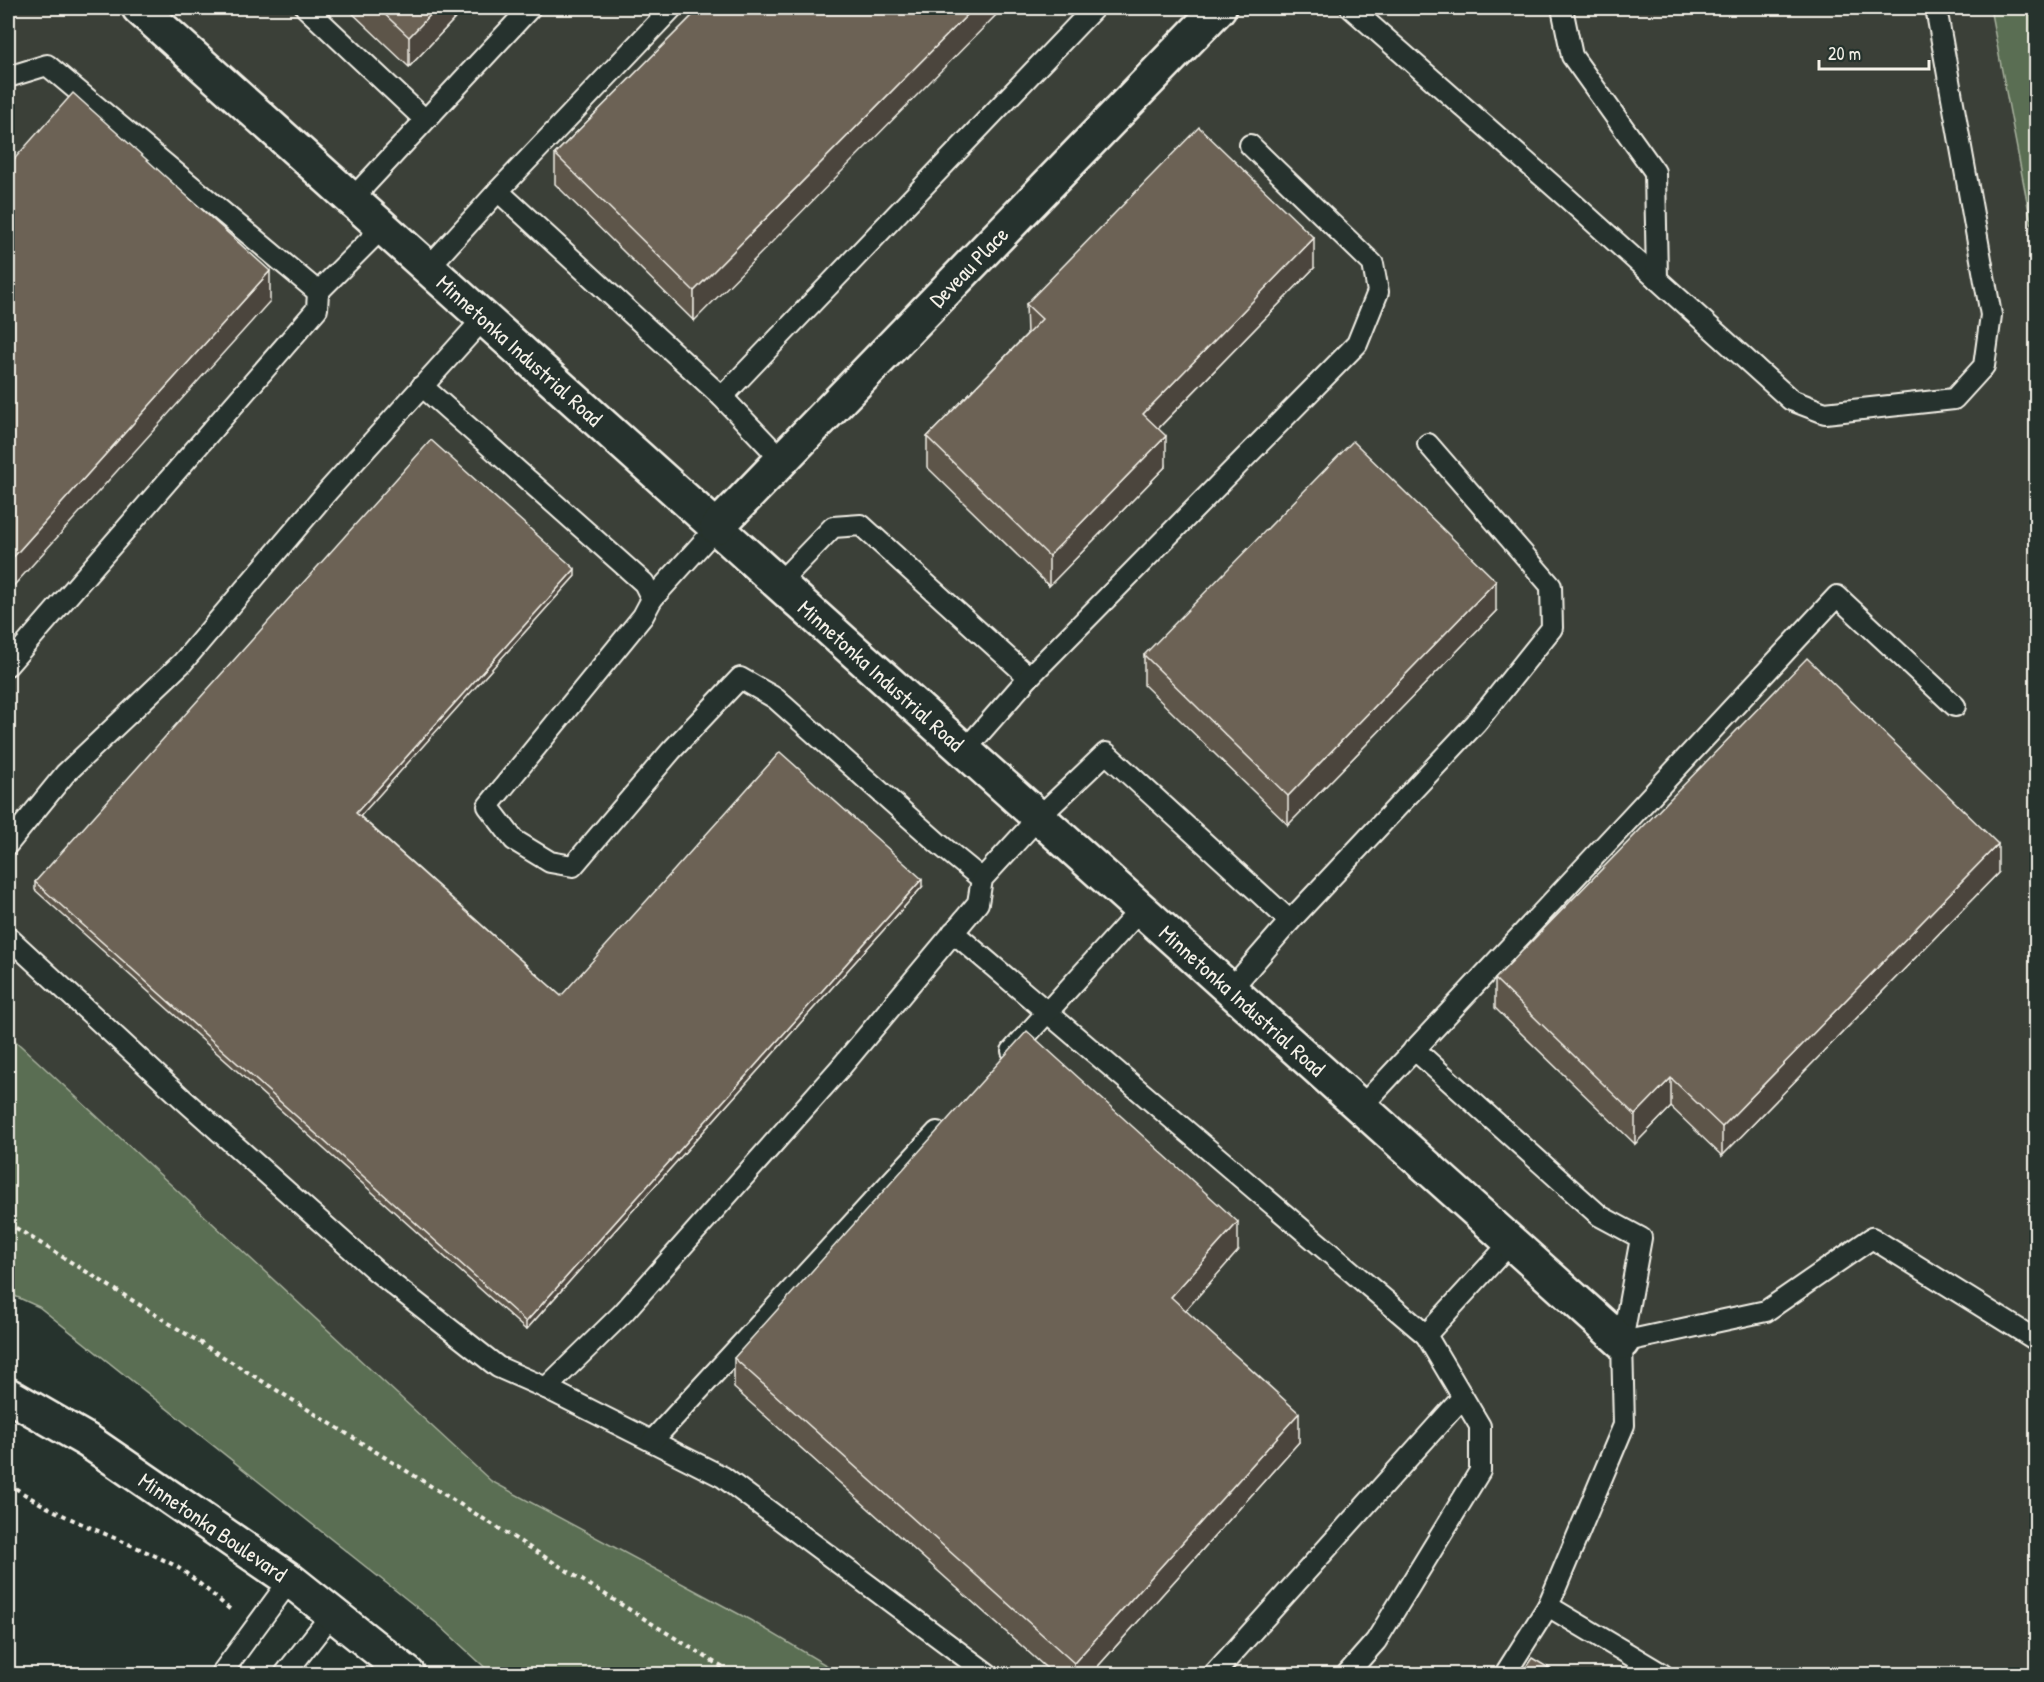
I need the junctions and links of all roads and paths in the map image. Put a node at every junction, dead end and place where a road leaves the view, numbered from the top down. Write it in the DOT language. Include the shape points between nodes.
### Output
graph roads {
  1 [pos="139,8"];
  2 [pos="306,8"];
  3 [pos="530,8"];
  4 [pos="672,8"];
  5 [pos="1094,8"];
  6 [pos="1220,8"];
  7 [pos="1351,8"];
  8 [pos="1562,8"];
  9 [pos="1936,8"];
  10 [pos="8,77"];
  11 [pos="424,119"];
  12 [pos="1250,145"];
  13 [pos="498,191"];
  14 [pos="352,199"];
  15 [pos="382,227"];
  16 [pos="428,268"];
  17 [pos="1657,279"];
  18 [pos="318,292"];
  19 [pos="484,318"];
  20 [pos="422,386"];
  21 [pos="722,397"];
  22 [pos="1428,444"];
  23 [pos="781,459"];
  24 [pos="717,527"];
  25 [pos="779,583"];
  26 [pos="648,591"];
  27 [pos="8,665"];
  28 [pos="1029,677"];
  29 [pos="1955,706"];
  30 [pos="965,750"];
  31 [pos="1039,817"];
  32 [pos="8,844"];
  33 [pos="982,879"];
  34 [pos="1141,909"];
  35 [pos="1290,921"];
  36 [pos="953,932"];
  37 [pos="8,937"];
  38 [pos="1231,989"];
  39 [pos="1047,1013"];
  40 [pos="1414,1049"];
  41 [pos="999,1066"];
  42 [pos="1361,1107"];
  43 [pos="950,1118"];
  44 [pos="8,1223"];
  45 [pos="1511,1242"];
  46 [pos="1426,1335"];
  47 [pos="2037,1340"];
  48 [pos="1622,1342"];
  49 [pos="546,1388"];
  50 [pos="8,1395"];
  51 [pos="1462,1398"];
  52 [pos="652,1441"];
  53 [pos="8,1483"];
  54 [pos="290,1580"];
  55 [pos="1548,1606"];
  56 [pos="332,1614"];
  57 [pos="254,1628"];
  58 [pos="220,1674"];
  59 [pos="285,1674"];
  60 [pos="408,1674"];
  61 [pos="733,1674"];
  62 [pos="988,1674"];
  63 [pos="1214,1674"];
  64 [pos="1347,1674"];
  65 [pos="1505,1674"];
  66 [pos="1662,1674"];
  1 -- 14 [label="street, Minnetonka Industrial Road"];
  2 -- 11 [label="lane"];
  3 -- 11 [label="lane"];
  4 -- 13 [label="lane"];
  5 -- 21 [label="lane"];
  6 -- 23 [label="street, Deveau Place"];
  7 -- 17 [label="lane"];
  8 -- 17 [label="lane" via="1572,56 1655,172"];
  9 -- 17 [label="lane" via="1991,315 1984,366 1954,399 1825,413 1791,400"];
  10 -- 18 [label="lane" via="47,65"];
  11 -- 14 [label="lane"];
  12 -- 28 [label="lane" via="1373,264 1378,292 1357,344"];
  13 -- 16 [label="lane"];
  13 -- 21 [label="lane"];
  14 -- 15 [label="street, Minnetonka Industrial Road"];
  15 -- 16 [label="street, Minnetonka Industrial Road"];
  15 -- 18 [label="lane"];
  16 -- 19 [label="street, Minnetonka Industrial Road"];
  18 -- 27 [label="lane" via="317,309"];
  19 -- 20 [label="lane"];
  19 -- 24 [label="street, Minnetonka Industrial Road"];
  20 -- 26 [label="lane"];
  20 -- 32 [label="lane" via="182,663 65,774"];
  21 -- 23 [label="lane"];
  22 -- 35 [label="lane" via="1551,586 1552,628 1476,723"];
  23 -- 24 [label="street, Deveau Place"];
  24 -- 25 [label="street, Minnetonka Industrial Road"];
  24 -- 26 [label="lane"];
  25 -- 28 [label="lane" via="833,527 861,525"];
  25 -- 30 [label="street, Minnetonka Industrial Road"];
  26 -- 33 [label="lane" via="643,616 488,806 514,840 550,862 573,866 671,751 740,678 775,698"];
  28 -- 30 [label="lane"];
  29 -- 40 [label="lane" via="1837,596"];
  30 -- 31 [label="street, Minnetonka Industrial Road"];
  31 -- 33 [label="lane"];
  31 -- 34 [label="street, Minnetonka Industrial Road"];
  31 -- 35 [label="lane" via="1106,753"];
  33 -- 36 [label="lane" via="978,903"];
  34 -- 38 [label="street, Minnetonka Industrial Road"];
  34 -- 39 [label="lane"];
  35 -- 38 [label="lane"];
  36 -- 39 [label="lane"];
  36 -- 49 [label="lane" via="841,1067 630,1304"];
  37 -- 49 [label="lane" via="376,1271 498,1367"];
  38 -- 42 [label="street, Minnetonka Industrial Road"];
  39 -- 41 [label="lane"];
  39 -- 46 [label="lane"];
  40 -- 42 [label="lane"];
  40 -- 48 [label="lane" via="1600,1216 1641,1238"];
  42 -- 45 [label="street, Minnetonka Industrial Road"];
  43 -- 52 [label="lane"];
  44 -- 61 [label="path"];
  45 -- 46 [label="lane"];
  45 -- 48 [label="street, Minnetonka Industrial Road"];
  46 -- 51 [label="lane"];
  47 -- 48 [label="lane" via="1872,1238 1766,1311"];
  48 -- 55 [label="lane" via="1624,1425"];
  49 -- 52 [label="lane"];
  50 -- 54 [label="street, Minnetonka Boulevard" via="88,1441"];
  51 -- 63 [label="lane"];
  51 -- 64 [label="lane" via="1480,1426 1480,1472 1376,1641"];
  52 -- 62 [label="lane" via="723,1477"];
  53 -- 57 [label="path" via="78,1522 173,1564"];
  54 -- 56 [label="street, Minnetonka Boulevard"];
  54 -- 57 [label="lane"];
  55 -- 65 [label="lane"];
  55 -- 66 [label="lane"];
  56 -- 59 [label="lane"];
  56 -- 60 [label="street, Minnetonka Boulevard"];
  57 -- 58 [label="lane"];
}
